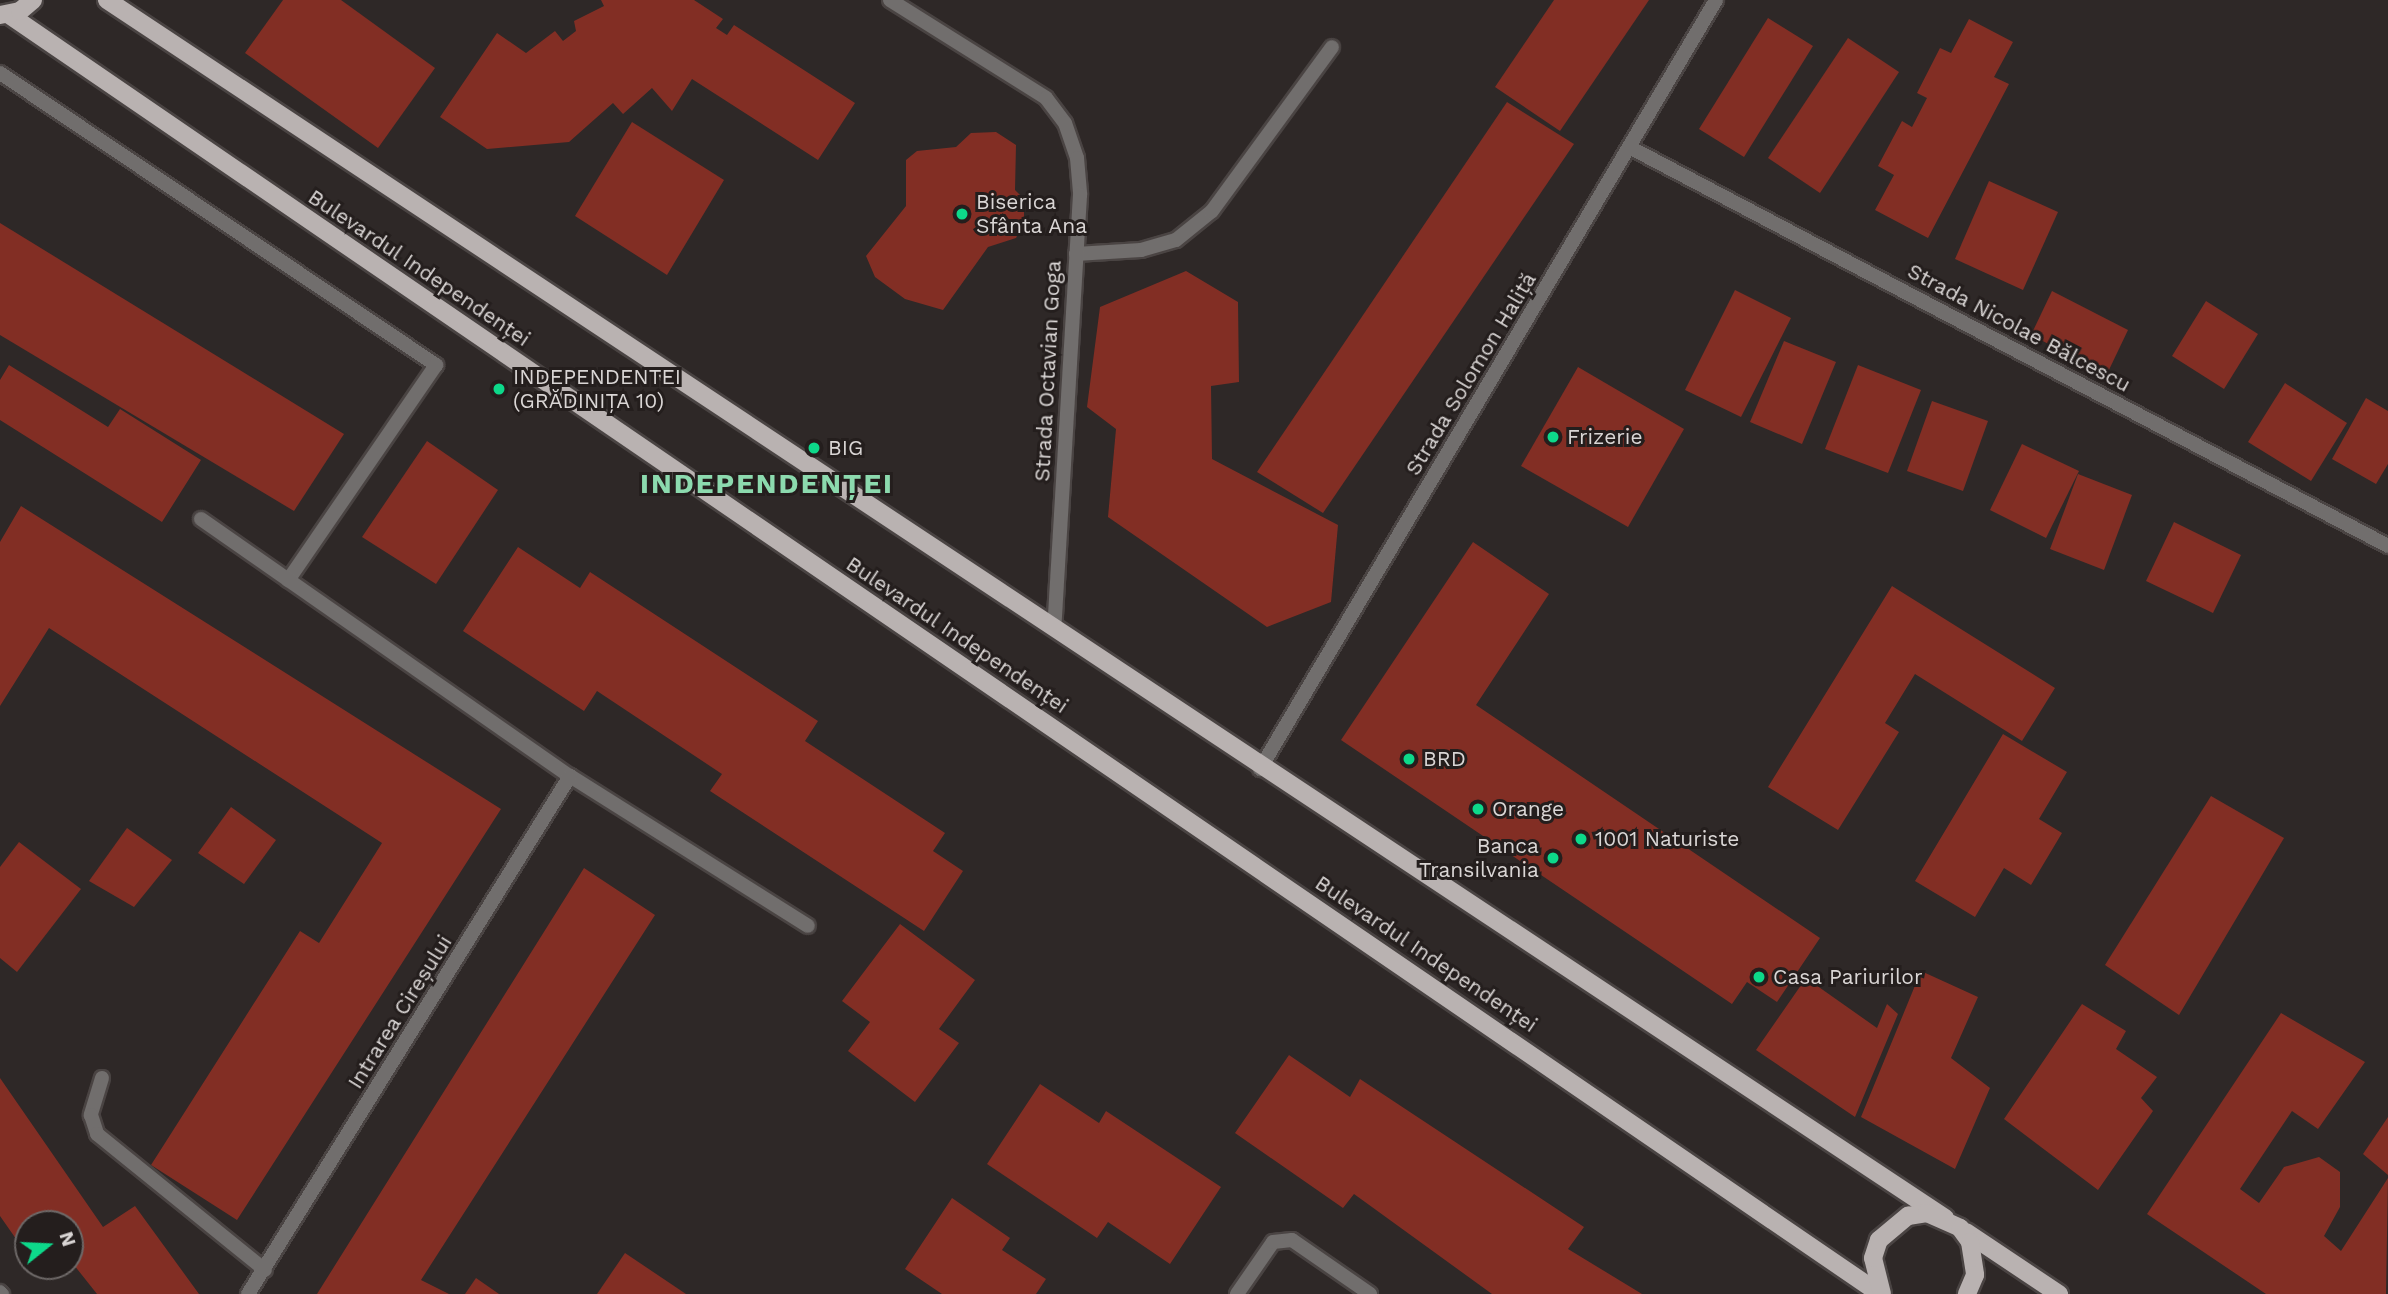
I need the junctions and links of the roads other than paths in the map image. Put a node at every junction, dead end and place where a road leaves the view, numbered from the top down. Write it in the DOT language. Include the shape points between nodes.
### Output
graph roads {
  1 [pos="33,0"];
  2 [pos="107,0"];
  3 [pos="890,0"];
  4 [pos="1716,0"];
  5 [pos="4,15"];
  6 [pos="1332,47"];
  7 [pos="0,73"];
  8 [pos="1631,148"];
  9 [pos="1076,254"];
  10 [pos="201,519"];
  11 [pos="2388,546"];
  12 [pos="288,580"];
  13 [pos="1054,628"];
  14 [pos="1260,769"];
  15 [pos="570,776"];
  16 [pos="808,926"];
  17 [pos="102,1078"];
  18 [pos="1953,1223"];
  19 [pos="265,1270"];
  20 [pos="248,1294"];
  21 [pos="1237,1294"];
  22 [pos="1370,1294"];
  23 [pos="1881,1294"];
  24 [pos="1967,1294"];
  25 [pos="2059,1294"];
  1 -- 5 [label="main road"];
  2 -- 13 [label="main road"];
  3 -- 9 [label="street, Strada Octavian Goga" via="1010,72 1046,98 1065,123 1077,158"];
  4 -- 8 [label="street, Strada Solomon Haliță"];
  5 -- 23 [label="main road, Bulevardul Independenței"];
  6 -- 9 [label="street" via="1212,211 1175,240 1141,250"];
  7 -- 12 [label="street" via="436,365"];
  8 -- 11 [label="street, Strada Nicolae Bălcescu"];
  8 -- 14 [label="street, Strada Solomon Haliță"];
  9 -- 13 [label="street, Strada Octavian Goga"];
  10 -- 12 [label="street"];
  12 -- 15 [label="street"];
  13 -- 14 [label="main road"];
  14 -- 18 [label="main road"];
  15 -- 16 [label="street"];
  15 -- 19 [label="street, Intrarea Cireșului"];
  17 -- 19 [label="street" via="91,1115 97,1134"];
  18 -- 23 [label="main road, Bulevardul Independenței" via="1908,1216 1885,1233 1873,1258"];
  18 -- 24 [label="main road" via="1975,1258"];
  18 -- 25 [label="main road"];
  19 -- 20 [label="street, Intrarea Cireșului"];
  21 -- 22 [label="street" via="1273,1242 1292,1240"];
}
